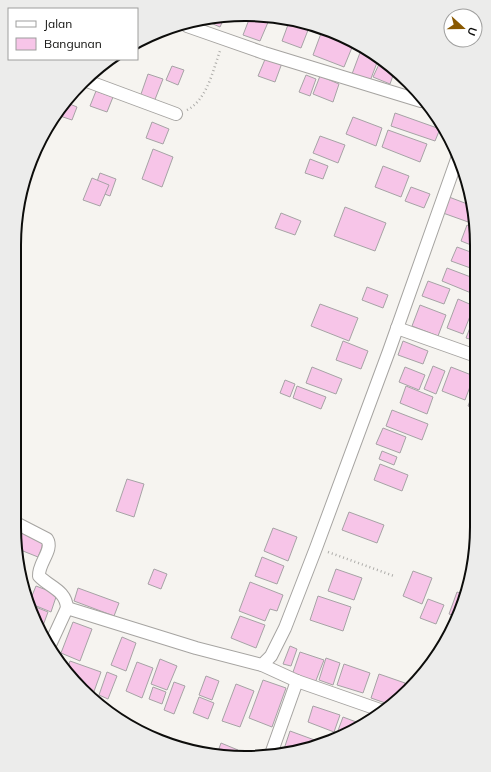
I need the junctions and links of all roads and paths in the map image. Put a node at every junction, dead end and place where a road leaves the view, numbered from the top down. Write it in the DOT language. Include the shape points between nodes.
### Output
graph roads {
  1 [pos="192,28"];
  2 [pos="224,39"];
  3 [pos="91,83"];
  4 [pos="416,99"];
  5 [pos="176,114"];
  6 [pos="457,173"];
  7 [pos="397,328"];
  8 [pos="470,354"];
  9 [pos="21,525"];
  10 [pos="316,548"];
  11 [pos="394,576"];
  12 [pos="67,608"];
  13 [pos="52,640"];
  14 [pos="262,665"];
  15 [pos="297,681"];
  16 [pos="376,709"];
  17 [pos="273,749"];
  1 -- 2 [label="street"];
  2 -- 4 [label="street"];
  2 -- 5 [label="path" via="202,94 191,108"];
  3 -- 5 [label="street"];
  6 -- 7 [label="street"];
  7 -- 8 [label="street"];
  7 -- 10 [label="street"];
  9 -- 12 [label="street" via="47,538 49,547 39,576 63,594"];
  10 -- 11 [label="path"];
  10 -- 14 [label="street" via="285,628 271,656"];
  12 -- 13 [label="street"];
  12 -- 14 [label="street" via="174,642"];
  14 -- 15 [label="street"];
  15 -- 16 [label="street"];
  15 -- 17 [label="street"];
}
